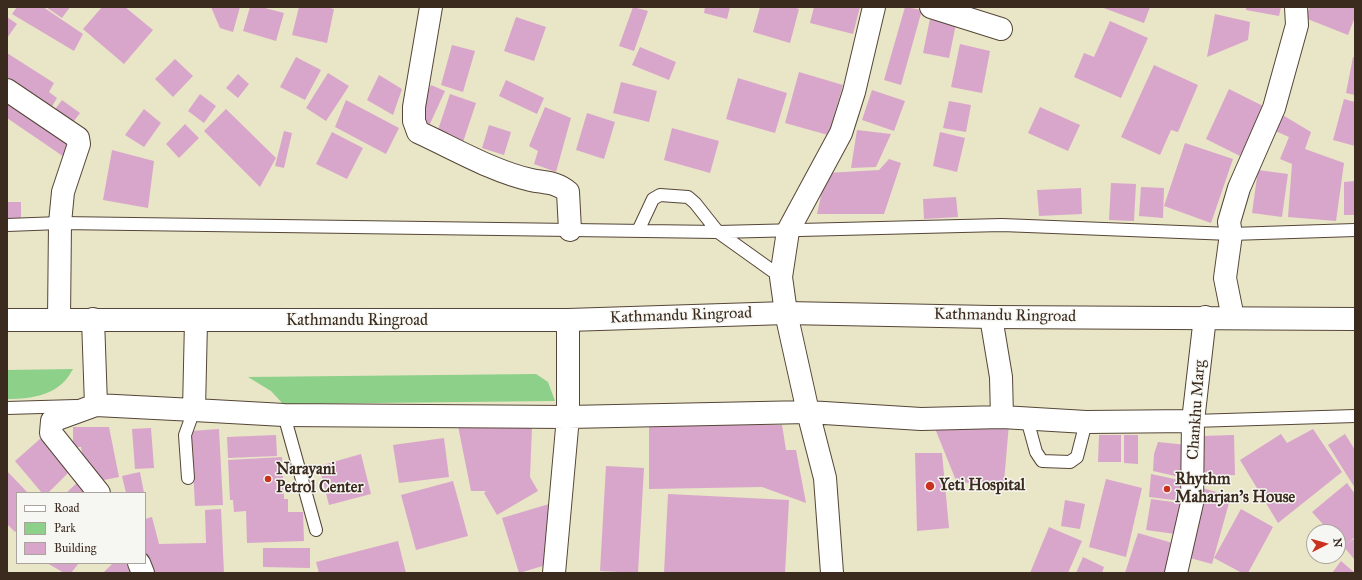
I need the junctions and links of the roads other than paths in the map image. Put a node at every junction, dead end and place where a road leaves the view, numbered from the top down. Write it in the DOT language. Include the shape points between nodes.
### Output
graph roads {
  1 [pos="431,7"];
  2 [pos="874,7"];
  3 [pos="931,7"];
  4 [pos="1296,7"];
  5 [pos="1001,29"];
  6 [pos="7,90"];
  7 [pos="60,223"];
  8 [pos="7,225"];
  9 [pos="570,230"];
  10 [pos="1355,230"];
  11 [pos="638,231"];
  12 [pos="788,231"];
  13 [pos="718,232"];
  14 [pos="1231,234"];
  15 [pos="781,277"];
  16 [pos="786,313"];
  17 [pos="991,317"];
  18 [pos="1205,317"];
  19 [pos="1233,318"];
  20 [pos="59,319"];
  21 [pos="93,319"];
  22 [pos="1355,319"];
  23 [pos="7,320"];
  24 [pos="568,320"];
  25 [pos="196,321"];
  26 [pos="96,405"];
  27 [pos="7,408"];
  28 [pos="194,410"];
  29 [pos="808,412"];
  30 [pos="284,415"];
  31 [pos="1355,416"];
  32 [pos="1002,417"];
  33 [pos="568,418"];
  34 [pos="1027,419"];
  35 [pos="1193,421"];
  36 [pos="1086,422"];
  37 [pos="188,478"];
  38 [pos="99,492"];
  39 [pos="316,530"];
  40 [pos="554,573"];
  41 [pos="832,573"];
  42 [pos="1176,573"];
  1 -- 9 [label="main road" via="414,107 414,121 418,132 507,173 560,185 568,192"];
  2 -- 12 [label="main road" via="854,92 841,132"];
  3 -- 5 [label="main road"];
  4 -- 14 [label="main road" via="1297,25 1274,108 1239,188 1229,222"];
  6 -- 7 [label="main road" via="78,138 78,149 64,192"];
  7 -- 8 [label="lane"];
  7 -- 9 [label="lane"];
  7 -- 20 [label="main road"];
  9 -- 11 [label="lane"];
  10 -- 14 [label="lane"];
  11 -- 13 [label="lane"];
  11 -- 13 [label="lane" via="654,199 660,195 688,197"];
  12 -- 13 [label="lane"];
  12 -- 14 [label="lane" via="1002,225"];
  12 -- 15 [label="main road"];
  13 -- 15 [label="lane"];
  14 -- 19 [label="main road" via="1225,278"];
  15 -- 16 [label="main road"];
  16 -- 17 [label="main road, Kathmandu Ringroad"];
  16 -- 24 [label="main road, Kathmandu Ringroad"];
  16 -- 29 [label="main road"];
  17 -- 18 [label="main road, Kathmandu Ringroad"];
  17 -- 32 [label="main road" via="1001,377"];
  18 -- 19 [label="main road, Kathmandu Ringroad"];
  18 -- 35 [label="main road, Chankhu Marg"];
  19 -- 22 [label="main road, Kathmandu Ringroad"];
  20 -- 21 [label="main road, Kathmandu Ringroad"];
  20 -- 23 [label="main road, Kathmandu Ringroad"];
  21 -- 25 [label="main road, Kathmandu Ringroad"];
  21 -- 26 [label="main road"];
  24 -- 25 [label="main road, Kathmandu Ringroad"];
  24 -- 33 [label="main road"];
  25 -- 28 [label="main road"];
  26 -- 27 [label="lane"];
  26 -- 28 [label="main road"];
  26 -- 38 [label="main road" via="52,421 51,433"];
  28 -- 30 [label="main road"];
  28 -- 37 [label="lane" via="185,435"];
  29 -- 32 [label="main road" via="921,419"];
  29 -- 33 [label="main road"];
  29 -- 41 [label="main road" via="825,478"];
  30 -- 33 [label="main road"];
  30 -- 39 [label="lane"];
  31 -- 35 [label="lane"];
  32 -- 34 [label="main road"];
  33 -- 40 [label="main road"];
  34 -- 36 [label="main road"];
  34 -- 36 [label="lane" via="1036,452 1042,461 1070,462 1077,457"];
  35 -- 36 [label="main road"];
  35 -- 42 [label="main road, Chankhu Marg" via="1192,503"];
}
